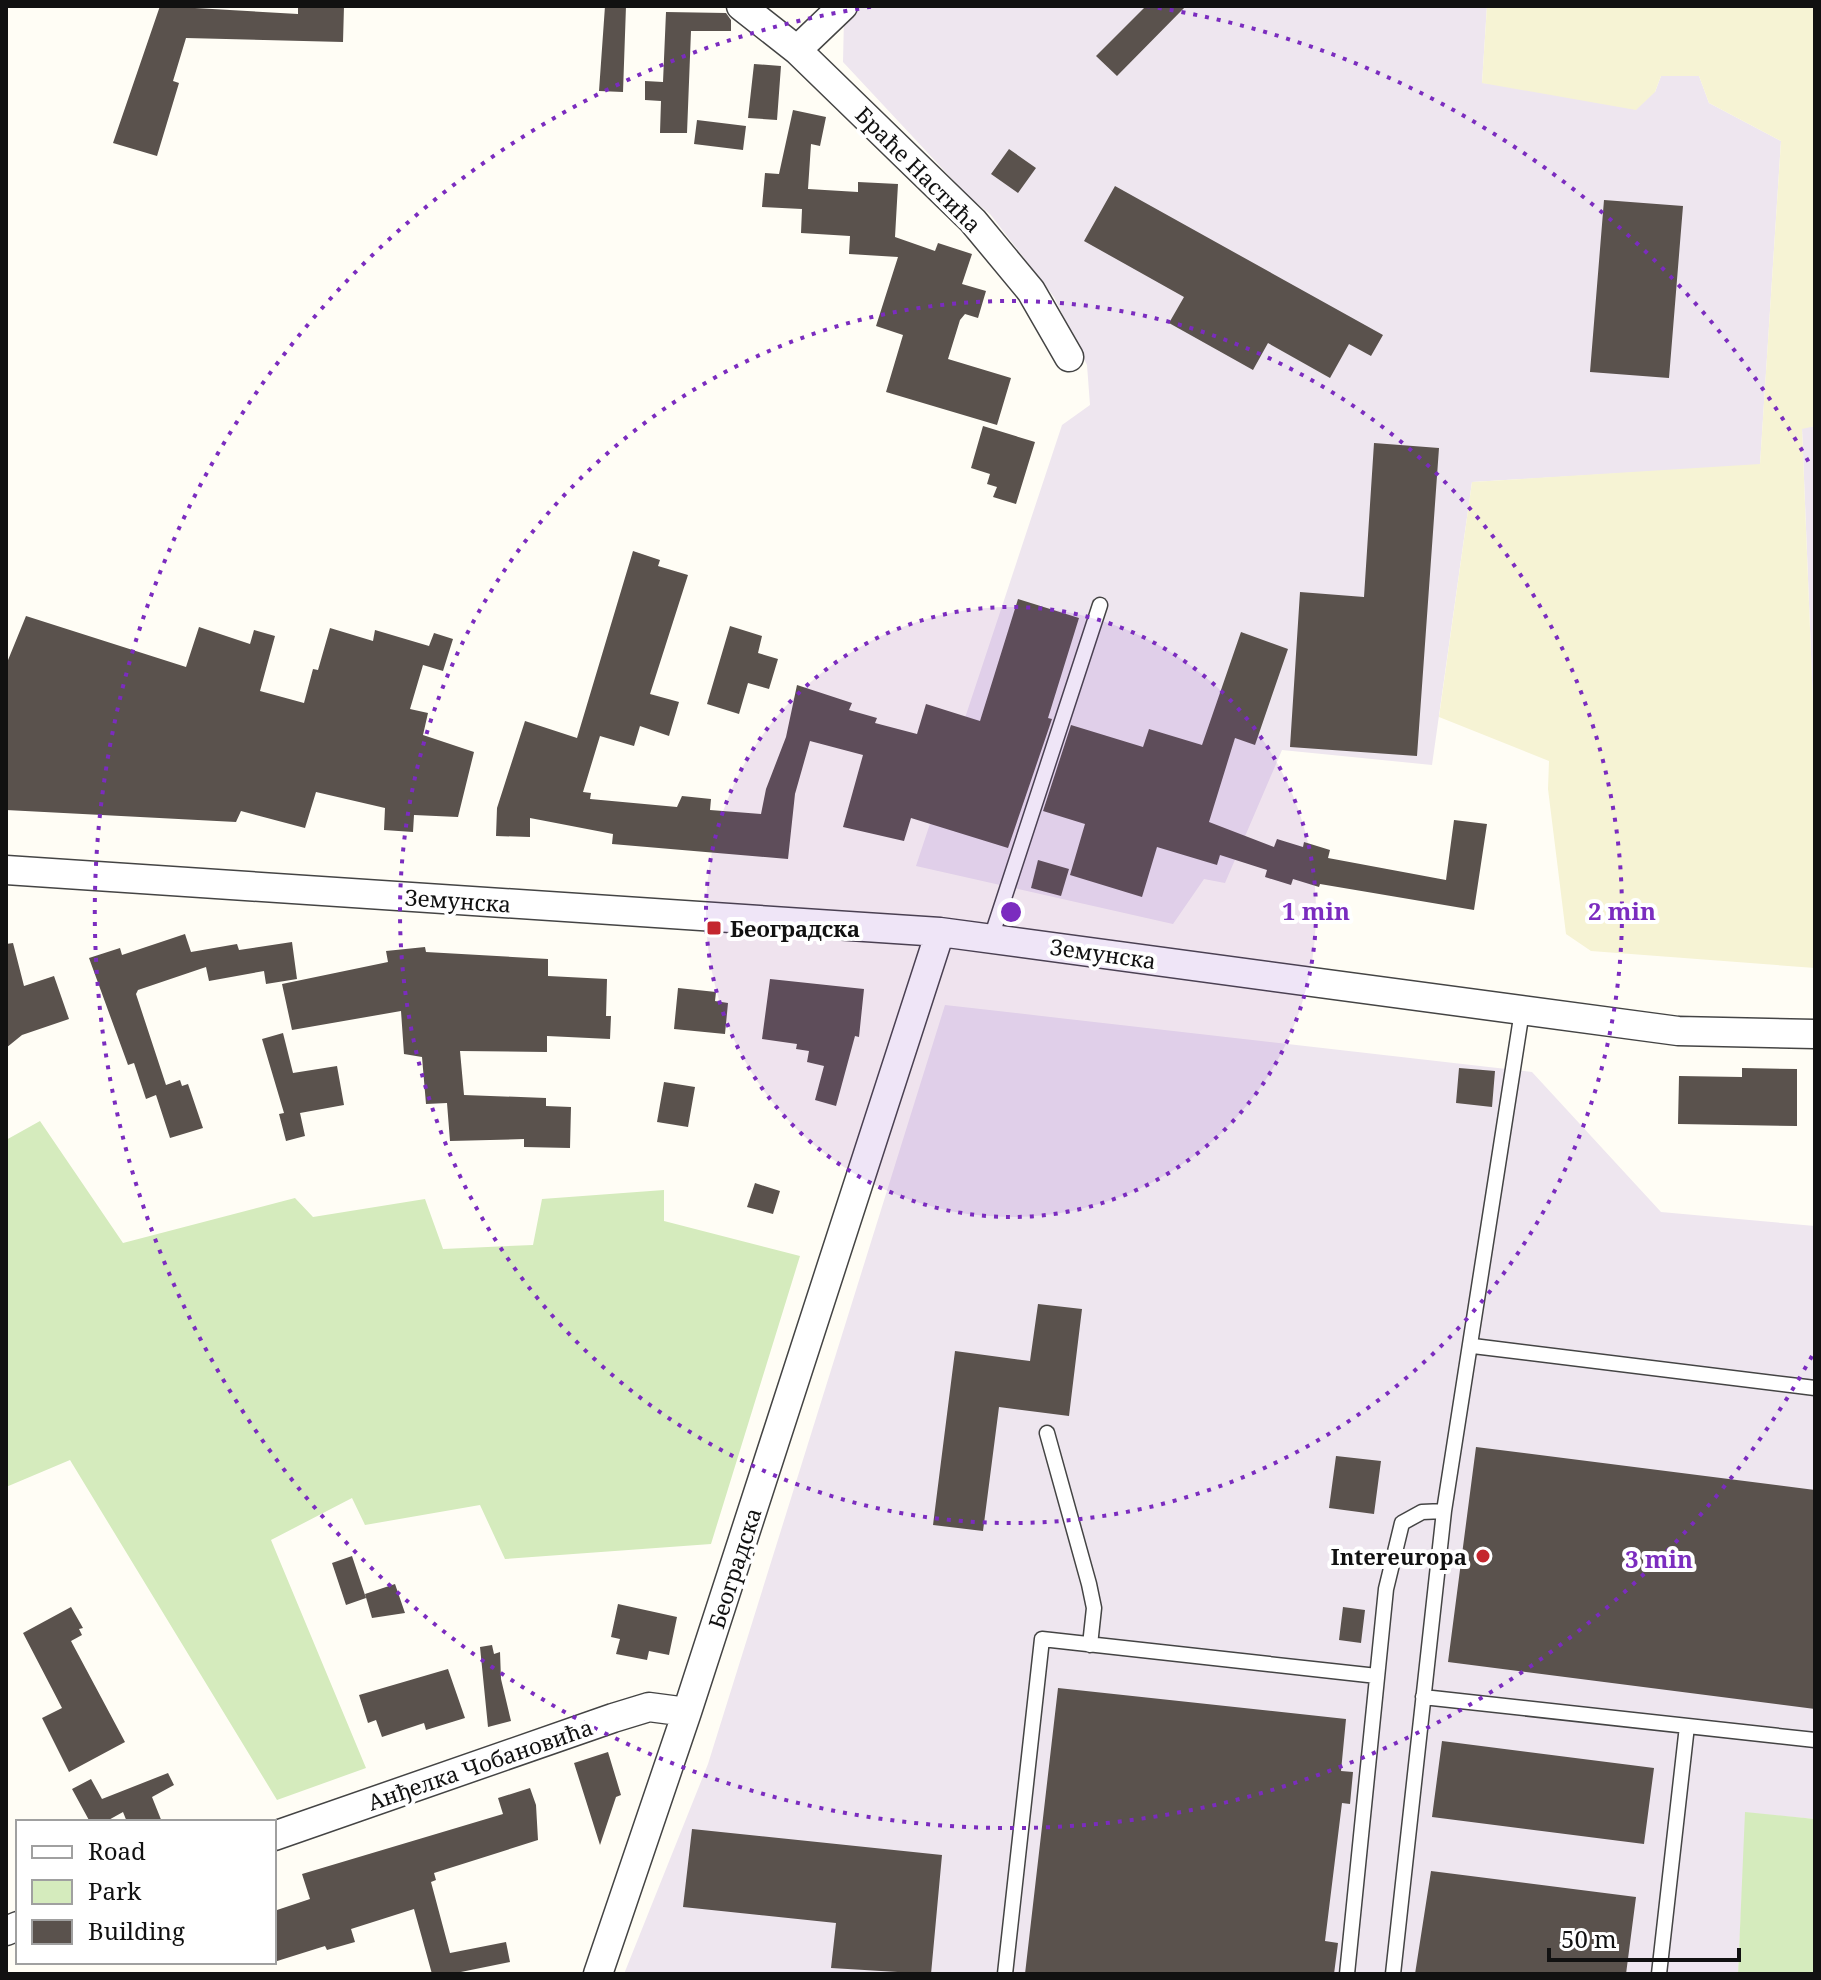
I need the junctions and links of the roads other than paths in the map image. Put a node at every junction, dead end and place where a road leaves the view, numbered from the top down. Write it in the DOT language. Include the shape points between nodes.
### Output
graph roads {
  1 [pos="741,6"];
  2 [pos="843,6"];
  3 [pos="797,50"];
  4 [pos="1069,357"];
  5 [pos="1100,605"];
  6 [pos="6,870"];
  7 [pos="940,932"];
  8 [pos="991,938"];
  9 [pos="1522,1011"];
  10 [pos="1815,1034"];
  11 [pos="1473,1346"];
  12 [pos="1815,1388"];
  13 [pos="1047,1433"];
  14 [pos="1444,1511"];
  15 [pos="1090,1645"];
  16 [pos="1377,1676"];
  17 [pos="1423,1697"];
  18 [pos="687,1712"];
  19 [pos="1687,1726"];
  20 [pos="1815,1740"];
  21 [pos="276,1835"];
  22 [pos="598,1974"];
  23 [pos="1005,1974"];
  24 [pos="1347,1974"];
  25 [pos="1393,1974"];
  26 [pos="1659,1974"];
  1 -- 3 [label="street, Браће Настића"];
  2 -- 3 [label="street"];
  3 -- 4 [label="street, Браће Настића" via="1006,258"];
  5 -- 8 [label="lane"];
  6 -- 7 [label="street, Земунска"];
  7 -- 8 [label="street, Земунска"];
  7 -- 18 [label="street, Београдска"];
  8 -- 9 [label="street, Земунска"];
  9 -- 10 [label="street, Земунска" via="1678,1031"];
  9 -- 11 [label="lane"];
  11 -- 12 [label="lane"];
  11 -- 14 [label="lane"];
  13 -- 15 [label="lane" via="1094,1608"];
  14 -- 16 [label="lane" via="1422,1512 1402,1523 1386,1589"];
  14 -- 17 [label="lane"];
  15 -- 16 [label="lane"];
  15 -- 23 [label="lane" via="1042,1639"];
  16 -- 24 [label="lane"];
  17 -- 19 [label="lane"];
  17 -- 25 [label="lane"];
  18 -- 21 [label="street, Анђелка Чобановића" via="649,1707"];
  18 -- 22 [label="street, Београдска"];
  19 -- 20 [label="lane"];
  19 -- 26 [label="lane"];
}
